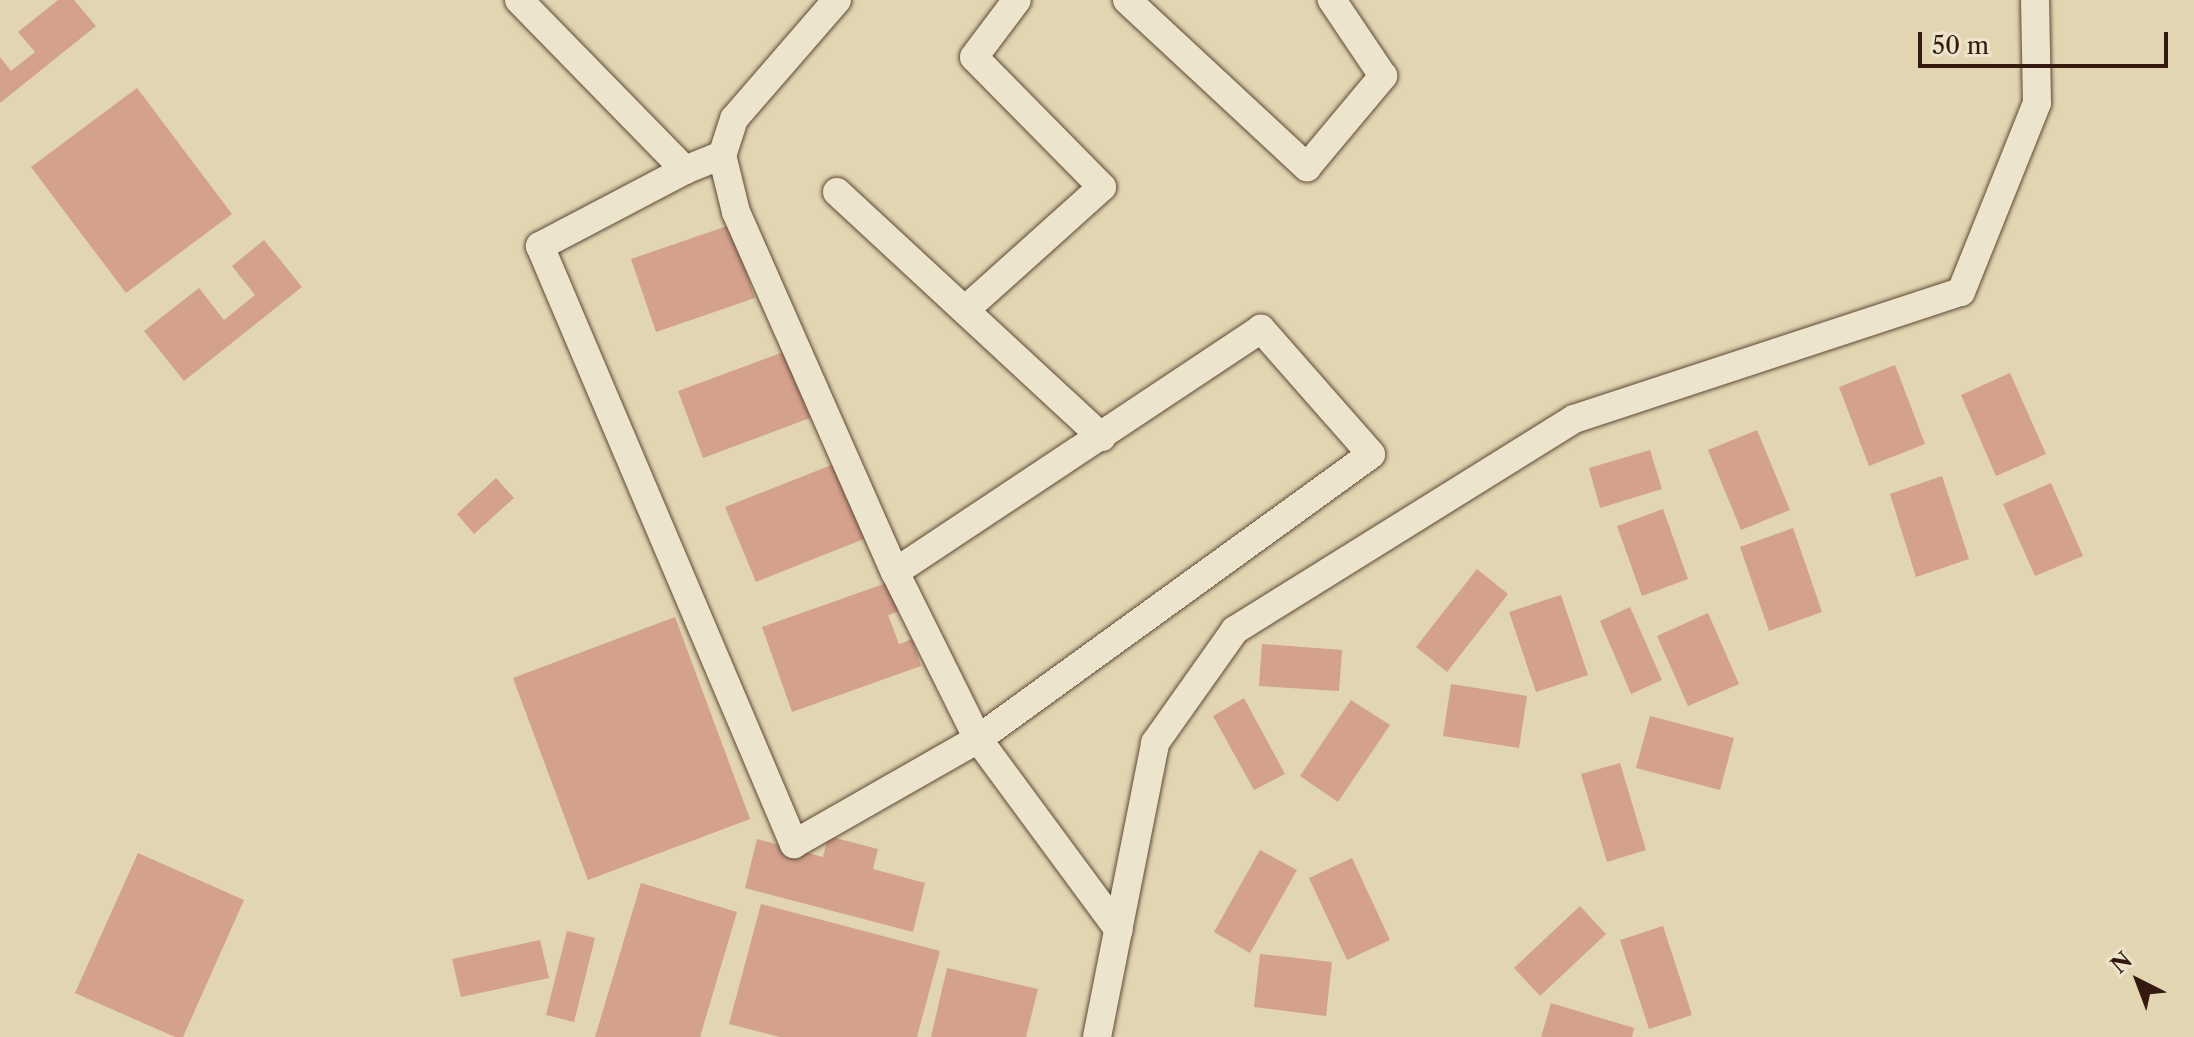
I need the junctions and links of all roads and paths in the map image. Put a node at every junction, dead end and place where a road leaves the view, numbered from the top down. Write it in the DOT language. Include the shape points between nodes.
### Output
graph roads {
  1 [pos="519,0"];
  2 [pos="837,0"];
  3 [pos="1017,0"];
  4 [pos="1127,0"];
  5 [pos="1332,0"];
  6 [pos="2035,0"];
  7 [pos="722,155"];
  8 [pos="685,170"];
  9 [pos="837,192"];
  10 [pos="965,310"];
  11 [pos="1102,437"];
  12 [pos="895,572"];
  13 [pos="978,739"];
  14 [pos="1119,930"];
  15 [pos="1097,1037"];
  1 -- 8 [label="street"];
  2 -- 7 [label="street" via="734,119"];
  3 -- 10 [label="street" via="974,57 1102,187"];
  4 -- 5 [label="street" via="1307,167 1383,76"];
  6 -- 14 [label="street" via="2037,103 1961,292 1574,419 1235,630 1155,743"];
  7 -- 8 [label="street"];
  7 -- 12 [label="street" via="736,212"];
  8 -- 13 [label="street" via="540,246 794,844"];
  9 -- 10 [label="street"];
  10 -- 11 [label="street"];
  11 -- 12 [label="street"];
  11 -- 13 [label="street" via="1261,329 1371,454"];
  12 -- 13 [label="street"];
  13 -- 14 [label="street"];
  14 -- 15 [label="street"];
}
